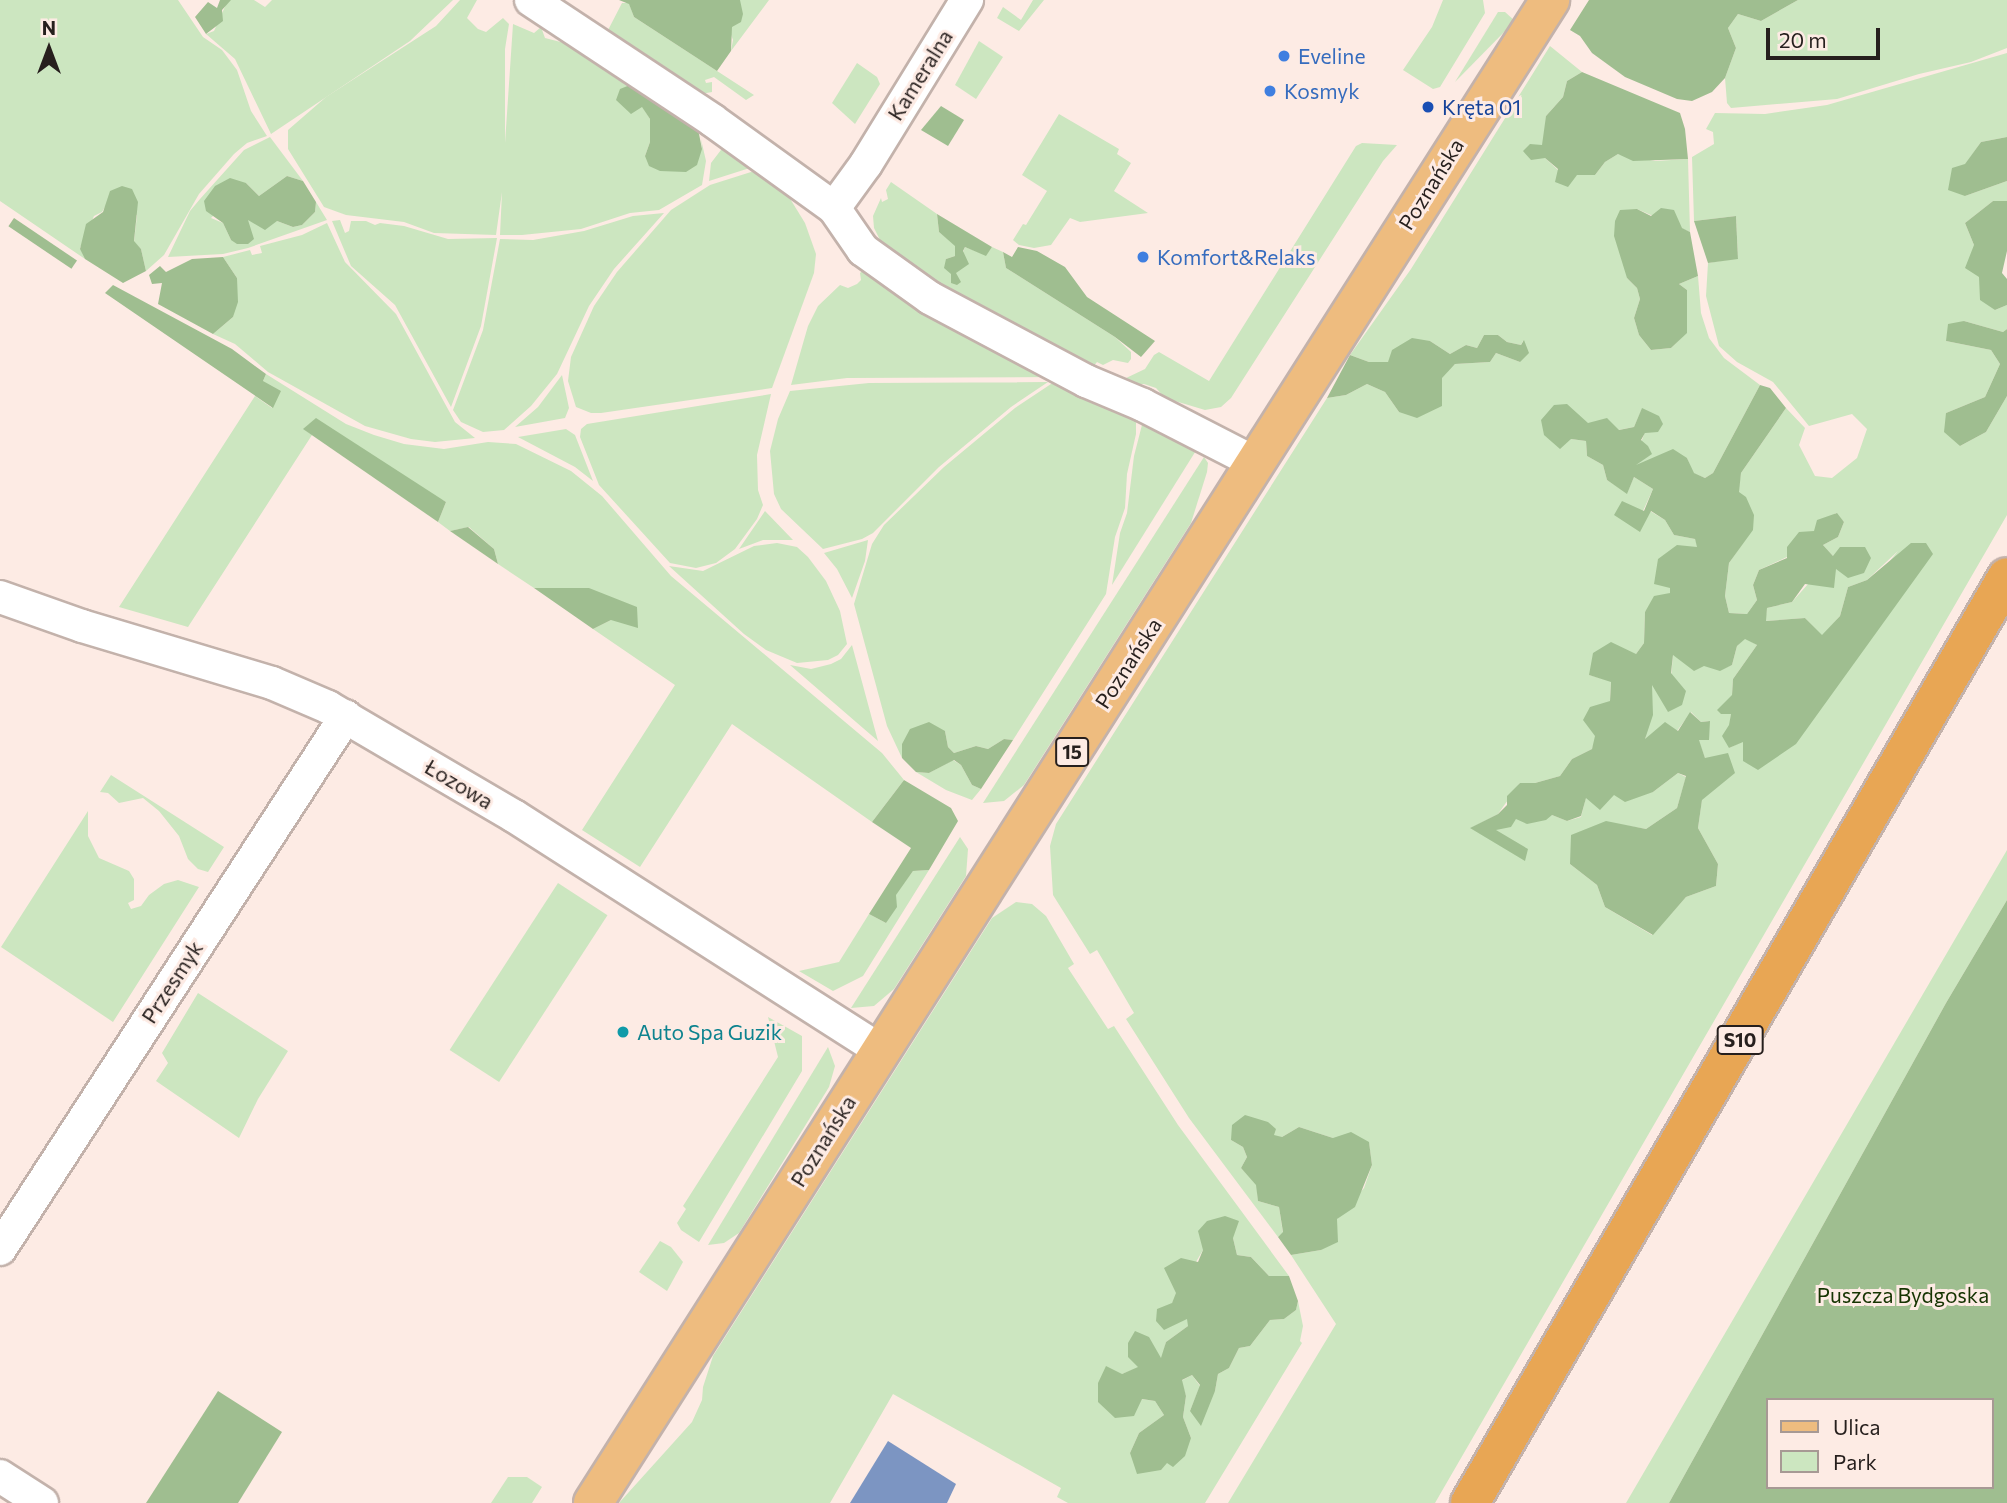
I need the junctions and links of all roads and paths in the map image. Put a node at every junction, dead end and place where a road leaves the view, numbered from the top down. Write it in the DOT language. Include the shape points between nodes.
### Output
graph roads {
  1 [pos="531,0"];
  2 [pos="967,0"];
  3 [pos="1550,0"];
  4 [pos="835,208"];
  5 [pos="1256,463"];
  6 [pos="2007,577"];
  7 [pos="0,597"];
  8 [pos="346,716"];
  9 [pos="880,1050"];
  10 [pos="0,1249"];
  11 [pos="0,1476"];
  12 [pos="42,1503"];
  13 [pos="593,1503"];
  14 [pos="1470,1503"];
  1 -- 4 [label="street"];
  2 -- 4 [label="street, Kameralna"];
  3 -- 5 [label="main road, Poznańska / 15"];
  4 -- 5 [label="street" via="863,250 930,299"];
  5 -- 9 [label="main road, Poznańska / 15"];
  6 -- 14 [label="highway, S10"];
  7 -- 8 [label="street, Łozowa" via="272,683"];
  8 -- 9 [label="street, Łozowa" via="514,816"];
  8 -- 10 [label="street, Przesmyk"];
  9 -- 13 [label="main road, Poznańska / 15"];
  11 -- 12 [label="street"];
}
